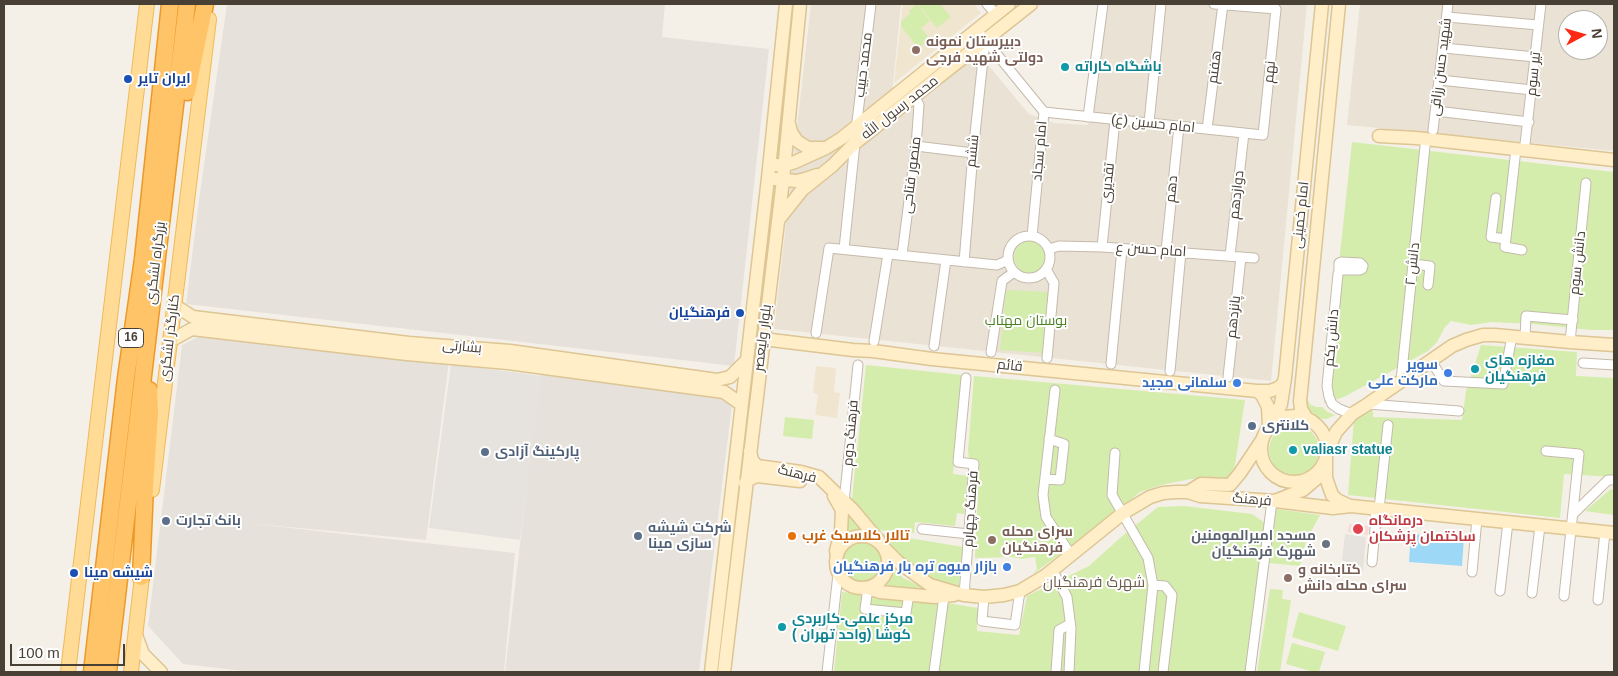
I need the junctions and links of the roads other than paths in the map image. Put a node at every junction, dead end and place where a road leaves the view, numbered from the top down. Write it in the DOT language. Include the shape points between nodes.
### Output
graph roads {
  1 [pos="147,4"];
  2 [pos="170,4"];
  3 [pos="187,4"];
  4 [pos="205,4"];
  5 [pos="210,4"];
  6 [pos="786,4"];
  7 [pos="800,4"];
  8 [pos="871,4"];
  9 [pos="987,4"];
  10 [pos="1009,4"];
  11 [pos="1031,4"];
  12 [pos="1104,4"];
  13 [pos="1161,4"];
  14 [pos="1218,4"];
  15 [pos="1322,4"];
  16 [pos="1339,4"];
  17 [pos="1448,4"];
  18 [pos="1541,4"];
  19 [pos="1253,5"];
  20 [pos="996,14"];
  21 [pos="1447,17"];
  22 [pos="1538,25"];
  23 [pos="976,30"];
  24 [pos="985,40"];
  25 [pos="1444,48"];
  26 [pos="1535,57"];
  27 [pos="1440,80"];
  28 [pos="1532,90"];
  29 [pos="914,96"];
  30 [pos="1436,111"];
  31 [pos="1044,112"];
  32 [pos="1088,117"];
  33 [pos="1115,120"];
  34 [pos="788,121"];
  35 [pos="1529,122"];
  36 [pos="1149,123"];
  37 [pos="856,126"];
  38 [pos="1178,126"];
  39 [pos="1208,129"];
  40 [pos="1433,130"];
  41 [pos="1244,133"];
  42 [pos="1263,135"];
  43 [pos="1378,136"];
  44 [pos="855,143"];
  45 [pos="916,146"];
  46 [pos="1425,146"];
  47 [pos="1521,146"];
  48 [pos="821,150"];
  49 [pos="973,153"];
  50 [pos="170,154"];
  51 [pos="1614,160"];
  52 [pos="783,166"];
  53 [pos="832,166"];
  54 [pos="768,172"];
  55 [pos="783,180"];
  56 [pos="1586,183"];
  57 [pos="1496,198"];
  58 [pos="777,221"];
  59 [pos="1032,236"];
  60 [pos="1506,239"];
  61 [pos="1102,247"];
  62 [pos="1122,248"];
  63 [pos="844,249"];
  64 [pos="1048,249"];
  65 [pos="1522,250"];
  66 [pos="1166,252"];
  67 [pos="1181,252"];
  68 [pos="888,254"];
  69 [pos="902,255"];
  70 [pos="1230,256"];
  71 [pos="1241,257"];
  72 [pos="1254,258"];
  73 [pos="946,260"];
  74 [pos="1008,260"];
  75 [pos="964,262"];
  76 [pos="1413,264"];
  77 [pos="1046,269"];
  78 [pos="1360,270"];
  79 [pos="1014,272"];
  80 [pos="1428,285"];
  81 [pos="174,305"];
  82 [pos="1572,320"];
  83 [pos="192,323"];
  84 [pos="148,332"];
  85 [pos="816,333"];
  86 [pos="1512,336"];
  87 [pos="1525,338"];
  88 [pos="763,339"];
  89 [pos="170,341"];
  90 [pos="874,341"];
  91 [pos="1570,342"];
  92 [pos="1614,345"];
  93 [pos="934,346"];
  94 [pos="408,349"];
  95 [pos="991,352"];
  96 [pos="1047,358"];
  97 [pos="746,361"];
  98 [pos="1431,361"];
  99 [pos="1583,363"];
  100 [pos="1111,364"];
  101 [pos="1614,364"];
  102 [pos="858,365"];
  103 [pos="1170,371"];
  104 [pos="1228,377"];
  105 [pos="966,378"];
  106 [pos="1285,378"];
  107 [pos="1401,382"];
  108 [pos="1055,390"];
  109 [pos="1257,391"];
  110 [pos="741,404"];
  111 [pos="1368,404"];
  112 [pos="1459,411"];
  113 [pos="1349,417"];
  114 [pos="1311,422"];
  115 [pos="1388,425"];
  116 [pos="1269,429"];
  117 [pos="1049,439"];
  118 [pos="750,451"];
  119 [pos="1546,451"];
  120 [pos="1115,453"];
  121 [pos="736,454"];
  122 [pos="1325,458"];
  123 [pos="762,471"];
  124 [pos="1044,479"];
  125 [pos="1614,480"];
  126 [pos="739,484"];
  127 [pos="829,487"];
  128 [pos="1230,492"];
  129 [pos="1272,501"];
  130 [pos="844,502"];
  131 [pos="1351,506"];
  132 [pos="1375,509"];
  133 [pos="1123,513"];
  134 [pos="1573,514"];
  135 [pos="1477,519"];
  136 [pos="1508,522"];
  137 [pos="1540,526"];
  138 [pos="1572,529"];
  139 [pos="922,530"];
  140 [pos="1610,532"];
  141 [pos="969,534"];
  142 [pos="882,544"];
  143 [pos="1071,555"];
  144 [pos="836,558"];
  145 [pos="1372,562"];
  146 [pos="1052,570"];
  147 [pos="1472,572"];
  148 [pos="838,574"];
  149 [pos="142,578"];
  150 [pos="1153,585"];
  151 [pos="868,588"];
  152 [pos="1020,591"];
  153 [pos="1500,591"];
  154 [pos="1532,592"];
  155 [pos="909,594"];
  156 [pos="964,595"];
  157 [pos="944,596"];
  158 [pos="1564,596"];
  159 [pos="984,598"];
  160 [pos="1598,600"];
  161 [pos="1070,624"];
  162 [pos="136,635"];
  163 [pos="68,672"];
  164 [pos="92,672"];
  165 [pos="108,672"];
  166 [pos="131,672"];
  167 [pos="161,672"];
  168 [pos="711,672"];
  169 [pos="724,672"];
  170 [pos="827,672"];
  171 [pos="934,672"];
  172 [pos="1056,672"];
  173 [pos="1068,672"];
  174 [pos="1144,672"];
  175 [pos="1163,672"];
  176 [pos="1250,672"];
  1 -- 163 [label="main road"];
  2 -- 164 [label="highway, بزرگراه لشگری / 16"];
  3 -- 50 [label="highway, بزرگراه لشگری / 16"];
  4 -- 50 [label="highway" via="183,114"];
  5 -- 81 [label="main road, کنارگذر لشگری"];
  6 -- 54 [label="street, بلوار ولیعصر"];
  7 -- 34 [label="street, بلوار ولیعصر"];
  8 -- 37 [label="street, محمد حبیب"];
  9 -- 20 [label="street"];
  10 -- 20 [label="street, محمد رسول الله"];
  11 -- 24 [label="street, محمد رسول الله"];
  12 -- 32 [label="street"];
  13 -- 36 [label="street"];
  14 -- 19 [label="street"];
  14 -- 39 [label="street, هفتم"];
  15 -- 106 [label="street, امام خمینی"];
  16 -- 114 [label="street, امام خمینی" via="1300,401 1303,415"];
  17 -- 21 [label="street, شهید حسن رزاقی"];
  18 -- 22 [label="street, تیر سوم"];
  19 -- 42 [label="street, نهم" via="1276,9"];
  20 -- 23 [label="street, محمد رسول الله"];
  21 -- 22 [label="street"];
  21 -- 25 [label="street, شهید حسن رزاقی"];
  22 -- 26 [label="street, تیر سوم"];
  23 -- 24 [label="street, امام سجاد"];
  23 -- 37 [label="street, محمد رسول الله"];
  24 -- 29 [label="street, محمد رسول الله"];
  24 -- 31 [label="street, امام سجاد"];
  24 -- 49 [label="street, ششم"];
  25 -- 26 [label="street"];
  25 -- 27 [label="street, شهید حسن رزاقی"];
  26 -- 28 [label="street, تیر سوم"];
  27 -- 28 [label="street"];
  27 -- 30 [label="street, شهید حسن رزاقی"];
  28 -- 35 [label="street, تیر سوم"];
  29 -- 44 [label="street, محمد رسول الله"];
  29 -- 45 [label="street, منصور فتاحی" via="919,105"];
  30 -- 35 [label="street"];
  30 -- 40 [label="street, شهید حسن رزاقی"];
  31 -- 32 [label="street, امام حسین (ع)"];
  31 -- 59 [label="street, امام سجاد"];
  32 -- 33 [label="street, امام حسین (ع)"];
  33 -- 36 [label="street, امام حسین (ع)"];
  33 -- 61 [label="street, تقدیری"];
  34 -- 48 [label="street" via="797,141 808,148"];
  34 -- 52 [label="street, بلوار ولیعصر"];
  35 -- 47 [label="street, تیر سوم"];
  36 -- 38 [label="street, امام حسین (ع)"];
  37 -- 44 [label="street, محمد حبیب"];
  37 -- 48 [label="street, محمد رسول الله"];
  38 -- 39 [label="street, امام حسین (ع)"];
  38 -- 66 [label="street, دهم"];
  39 -- 41 [label="street, امام حسین (ع)"];
  41 -- 42 [label="street, امام حسین (ع)"];
  41 -- 70 [label="street, دوازدهم"];
  43 -- 47 [label="street"];
  44 -- 53 [label="street, محمد رسول الله"];
  44 -- 63 [label="street, محمد حبیب"];
  45 -- 49 [label="street"];
  45 -- 69 [label="street, منصور فتاحی"];
  46 -- 76 [label="street, دانش ۲"];
  47 -- 51 [label="street"];
  47 -- 60 [label="street, تیر سوم"];
  48 -- 52 [label="street, محمد رسول الله"];
  48 -- 53 [label="street" via="814,159 815,164 819,168"];
  49 -- 75 [label="street, ششم"];
  50 -- 84 [label="highway, بزرگراه لشگری / 16"];
  52 -- 54 [label="street, محمد رسول الله"];
  52 -- 55 [label="street, بلوار ولیعصر"];
  53 -- 55 [label="street" via="805,180"];
  53 -- 58 [label="street, محمد رسول الله" via="802,190"];
  54 -- 55 [label="street"];
  54 -- 97 [label="street, بلوار ولیعصر"];
  55 -- 58 [label="street, بلوار ولیعصر"];
  56 -- 82 [label="street, دانش سوم"];
  57 -- 60 [label="street" via="1491,237"];
  58 -- 88 [label="street, بلوار ولیعصر"];
  59 -- 64 [label="street" via="1042,240"];
  59 -- 74 [label="street" via="1014,242"];
  60 -- 65 [label="street" via="1505,247"];
  61 -- 62 [label="street, امام حسن ع"];
  61 -- 64 [label="street, امام حسن ع" via="1059,246"];
  62 -- 66 [label="street, امام حسن ع"];
  62 -- 100 [label="street"];
  63 -- 68 [label="street"];
  63 -- 85 [label="street" via="829,248"];
  64 -- 77 [label="street" via="1050,256"];
  66 -- 67 [label="street, امام حسن ع"];
  67 -- 70 [label="street, امام حسن ع"];
  67 -- 103 [label="street"];
  68 -- 69 [label="street"];
  68 -- 90 [label="street"];
  69 -- 73 [label="street"];
  70 -- 71 [label="street, امام حسن ع"];
  71 -- 72 [label="street, امام حسن ع"];
  71 -- 104 [label="street, پانزدهم"];
  73 -- 75 [label="street"];
  73 -- 93 [label="street"];
  74 -- 75 [label="street" via="997,265"];
  74 -- 79 [label="street"];
  76 -- 80 [label="street" via="1430,266"];
  76 -- 107 [label="street, دانش ۲"];
  77 -- 79 [label="street" via="1031,278"];
  77 -- 96 [label="street" via="1054,283"];
  78 -- 113 [label="street, دانش یکم" via="1339,272 1328,386 1332,404"];
  79 -- 95 [label="street" via="1002,281"];
  81 -- 83 [label="street, بشارتی"];
  81 -- 89 [label="main road, کنارگذر لشگری"];
  82 -- 87 [label="street" via="1526,316"];
  82 -- 91 [label="street, دانش سوم"];
  83 -- 89 [label="street"];
  83 -- 94 [label="street, بشارتی"];
  84 -- 149 [label="highway" via="150,413"];
  84 -- 165 [label="highway, بزرگراه لشگری / 16"];
  86 -- 87 [label="street"];
  86 -- 98 [label="street" via="1472,338 1452,346"];
  86 -- 98 [label="street" via="1503,384 1444,381"];
  87 -- 91 [label="street"];
  88 -- 109 [label="street, قائم"];
  88 -- 118 [label="street, بلوار ولیعصر"];
  89 -- 149 [label="main road, کنارگذر لشگری"];
  91 -- 92 [label="street"];
  94 -- 97 [label="street, بشارتی" via="510,351 717,380 730,376"];
  94 -- 110 [label="street, بشارتی" via="724,392"];
  97 -- 110 [label="street, بلوار ولیعصر"];
  98 -- 107 [label="street"];
  99 -- 101 [label="street"];
  102 -- 130 [label="street, فرهنگ دوم"];
  105 -- 141 [label="street, فرهنگ چهارم" via="958,462 974,464"];
  106 -- 109 [label="street, قائم" via="1278,388"];
  106 -- 116 [label="street, امام خمینی" via="1280,404"];
  107 -- 111 [label="street"];
  108 -- 117 [label="street"];
  109 -- 116 [label="street" via="1268,407"];
  110 -- 121 [label="street, بلوار ولیعصر"];
  111 -- 112 [label="street"];
  111 -- 113 [label="street"];
  113 -- 114 [label="street" via="1324,426"];
  113 -- 122 [label="street" via="1334,436"];
  114 -- 116 [label="street" via="1284,418"];
  114 -- 122 [label="street" via="1324,437"];
  115 -- 132 [label="street"];
  116 -- 122 [label="street" via="1261,448 1264,464 1274,476 1289,482 1305,481 1312,477"];
  116 -- 128 [label="street"];
  117 -- 124 [label="street"];
  117 -- 124 [label="street" via="1064,444 1060,480"];
  118 -- 121 [label="street" via="744,460"];
  118 -- 123 [label="street" via="752,460"];
  118 -- 126 [label="street, بلوار ولیعصر"];
  119 -- 134 [label="street" via="1579,454"];
  120 -- 133 [label="street" via="1112,495"];
  121 -- 126 [label="street, بلوار ولیعصر"];
  122 -- 129 [label="street" via="1317,478 1307,488"];
  122 -- 131 [label="street" via="1326,478 1332,495"];
  123 -- 126 [label="street"];
  123 -- 127 [label="street, فرهنگ" via="801,472 818,477"];
  124 -- 143 [label="street" via="1046,517"];
  125 -- 134 [label="street" via="1608,480"];
  126 -- 168 [label="street, بلوار ولیعصر"];
  126 -- 169 [label="street, بلوار ولیعصر"];
  127 -- 130 [label="street, فرهنگ"];
  127 -- 144 [label="street" via="842,510"];
  128 -- 129 [label="street, فرهنگ"];
  128 -- 133 [label="street, فرهنگ" via="1200,496 1188,492 1163,493"];
  129 -- 131 [label="street, فرهنگ" via="1333,508"];
  129 -- 176 [label="street"];
  130 -- 142 [label="street, فرهنگ"];
  131 -- 132 [label="street, فرهنگ"];
  132 -- 135 [label="street, فرهنگ"];
  132 -- 145 [label="street"];
  133 -- 143 [label="street, فرهنگ"];
  133 -- 150 [label="street" via="1148,558"];
  134 -- 138 [label="street"];
  135 -- 136 [label="street, فرهنگ"];
  135 -- 147 [label="street"];
  136 -- 137 [label="street, فرهنگ"];
  136 -- 153 [label="street"];
  137 -- 138 [label="street, فرهنگ"];
  137 -- 154 [label="street"];
  138 -- 140 [label="street, فرهنگ"];
  138 -- 158 [label="street"];
  139 -- 141 [label="street"];
  140 -- 160 [label="street"];
  141 -- 156 [label="street, فرهنگ چهارم"];
  142 -- 144 [label="street" via="869,537 852,538 844,543"];
  142 -- 151 [label="street" via="888,556 887,572 876,585"];
  142 -- 156 [label="street, فرهنگ" via="898,562 930,585"];
  143 -- 146 [label="street, فرهنگ"];
  144 -- 148 [label="street"];
  146 -- 152 [label="street, فرهنگ"];
  146 -- 161 [label="street" via="1067,597"];
  148 -- 151 [label="street, فرهنگ" via="851,586"];
  148 -- 170 [label="street"];
  149 -- 162 [label="main road, کنارگذر لشگری"];
  150 -- 174 [label="street"];
  150 -- 175 [label="street" via="1165,586 1172,595"];
  151 -- 155 [label="street, فرهنگ"];
  151 -- 155 [label="street" via="865,609 906,612"];
  152 -- 159 [label="street, فرهنگ"];
  152 -- 159 [label="street" via="1015,625 982,621"];
  155 -- 157 [label="street, فرهنگ"];
  156 -- 157 [label="street, فرهنگ"];
  156 -- 159 [label="street, فرهنگ"];
  157 -- 171 [label="street"];
  161 -- 172 [label="street" via="1059,630"];
  161 -- 173 [label="street"];
  162 -- 166 [label="main road, کنارگذر لشگری"];
  162 -- 167 [label="street" via="143,654"];
}
